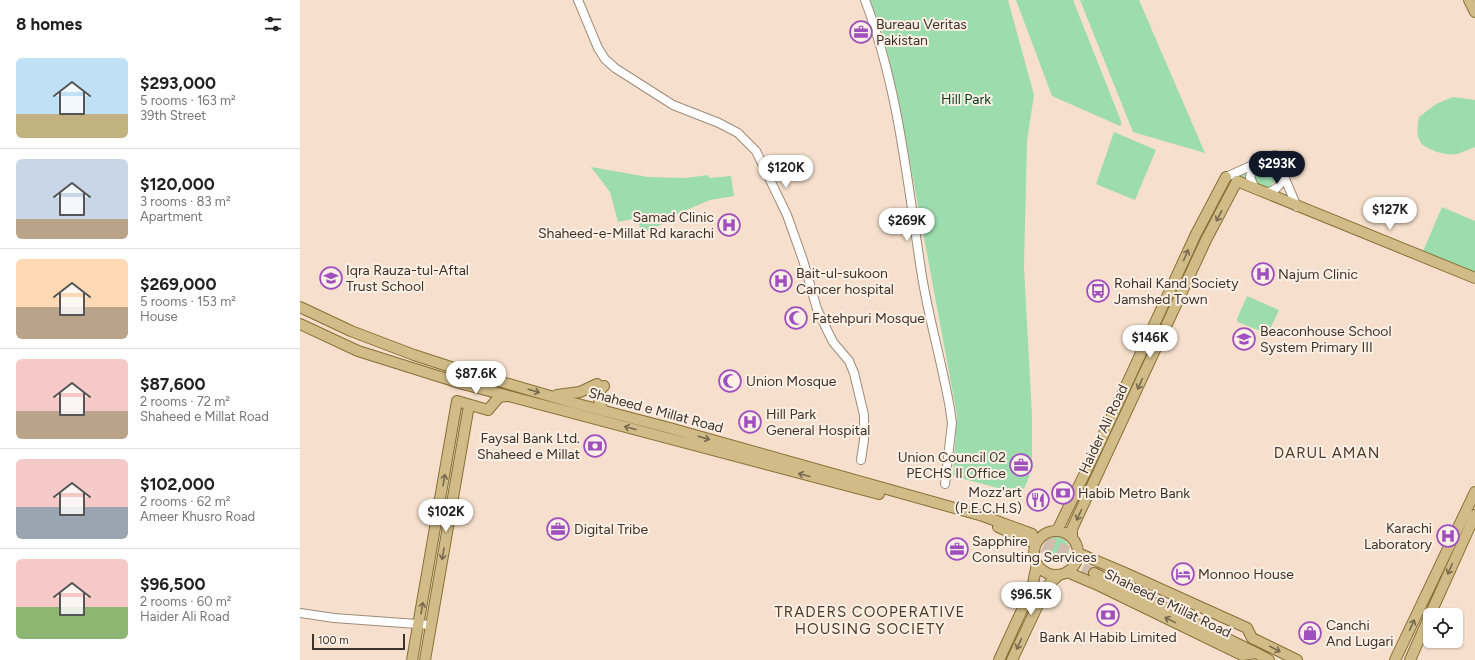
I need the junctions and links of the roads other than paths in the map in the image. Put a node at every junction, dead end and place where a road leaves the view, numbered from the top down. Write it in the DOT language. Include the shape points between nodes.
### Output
graph roads {
  1 [pos="578,0"];
  2 [pos="865,0"];
  3 [pos="1470,0"];
  4 [pos="1475,12"];
  5 [pos="1266,159"];
  6 [pos="1254,165"];
  7 [pos="1282,170"];
  8 [pos="1226,177"];
  9 [pos="1258,190"];
  10 [pos="1297,207"];
  11 [pos="1475,278"];
  12 [pos="300,307"];
  13 [pos="300,312"];
  14 [pos="300,320"];
  15 [pos="300,324"];
  16 [pos="414,355"];
  17 [pos="437,376"];
  18 [pos="482,389"];
  19 [pos="506,396"];
  20 [pos="549,396"];
  21 [pos="469,405"];
  22 [pos="488,410"];
  23 [pos="604,411"];
  24 [pos="861,460"];
  25 [pos="945,484"];
  26 [pos="1475,492"];
  27 [pos="1475,515"];
  28 [pos="1057,531"];
  29 [pos="1072,538"];
  30 [pos="1082,555"];
  31 [pos="1037,564"];
  32 [pos="1063,574"];
  33 [pos="1084,579"];
  34 [pos="1433,608"];
  35 [pos="300,613"];
  36 [pos="419,624"];
  37 [pos="431,625"];
  38 [pos="1423,631"];
  39 [pos="1252,638"];
  40 [pos="1256,653"];
  41 [pos="412,660"];
  42 [pos="425,660"];
  43 [pos="999,660"];
  44 [pos="1012,660"];
  45 [pos="1269,660"];
  46 [pos="1297,660"];
  47 [pos="1395,660"];
  48 [pos="1410,660"];
  1 -- 24 [label="street" via="598,48 615,68 672,105 738,133 756,151 787,215 820,315 854,373 864,415"];
  2 -- 25 [label="street" via="884,54 890,81 921,270 949,404 952,423"];
  3 -- 4 [label="main road"];
  5 -- 6 [label="street"];
  5 -- 7 [label="street"];
  5 -- 7 [label="street" via="1275,155"];
  6 -- 8 [label="street"];
  6 -- 9 [label="street" via="1250,177"];
  7 -- 9 [label="street" via="1282,181 1277,188 1270,192"];
  7 -- 10 [label="street"];
  28 -- 8 [label="main road, Haider Ali Road, one-way" via="1196,234"];
  9 -- 10 [label="main road"];
  9 -- 29 [label="main road, Haider Ali Road, one-way" via="1237,181 1206,240 1072,529"];
  10 -- 11 [label="main road"];
  12 -- 16 [label="main road, Shaheed e Millat Road" via="351,331"];
  13 -- 16 [label="main road" via="372,344 404,356"];
  14 -- 17 [label="main road" via="336,336 431,370"];
  15 -- 17 [label="main road, Shaheed e Millat Road" via="358,351"];
  16 -- 20 [label="main road, Shaheed e Millat Road, one-way"];
  17 -- 18 [label="main road, Shaheed e Millat Road"];
  18 -- 19 [label="main road, Shaheed e Millat Road"];
  18 -- 22 [label="main road"];
  19 -- 22 [label="main road" via="499,397"];
  23 -- 19 [label="main road, Shaheed e Millat Road, one-way" via="983,516 1030,538 978,520"];
  20 -- 23 [label="main road, Shaheed e Millat Road"];
  20 -- 23 [label="main road" via="580,392 600,385 599,399"];
  21 -- 22 [label="main road"];
  36 -- 21 [label="main road, one-way" via="457,401"];
  21 -- 37 [label="main road, one-way"];
  47 -- 26 [label="main road, one-way"];
  27 -- 34 [label="main road, one-way"];
  28 -- 29 [label="main road"];
  28 -- 31 [label="main road" via="1038,540 1034,554"];
  29 -- 30 [label="main road"];
  30 -- 32 [label="main road" via="1073,567"];
  30 -- 33 [label="main road" via="1078,567"];
  30 -- 39 [label="main road, Shaheed e Millat Road" via="1247,628"];
  31 -- 32 [label="main road" via="1046,573"];
  31 -- 43 [label="main road" via="1032,588"];
  32 -- 33 [label="main road, Shaheed e Millat Road"];
  32 -- 44 [label="main road, one-way" via="1050,583 1044,592"];
  40 -- 33 [label="main road, Shaheed e Millat Road, one-way" via="1242,655"];
  35 -- 36 [label="street"];
  36 -- 37 [label="street"];
  36 -- 41 [label="main road"];
  37 -- 42 [label="main road"];
  38 -- 48 [label="main road"];
  39 -- 40 [label="main road, Shaheed e Millat Road" via="1096,569"];
  39 -- 46 [label="main road, Shaheed e Millat Road, one-way"];
  40 -- 45 [label="main road, Shaheed e Millat Road"];
}
